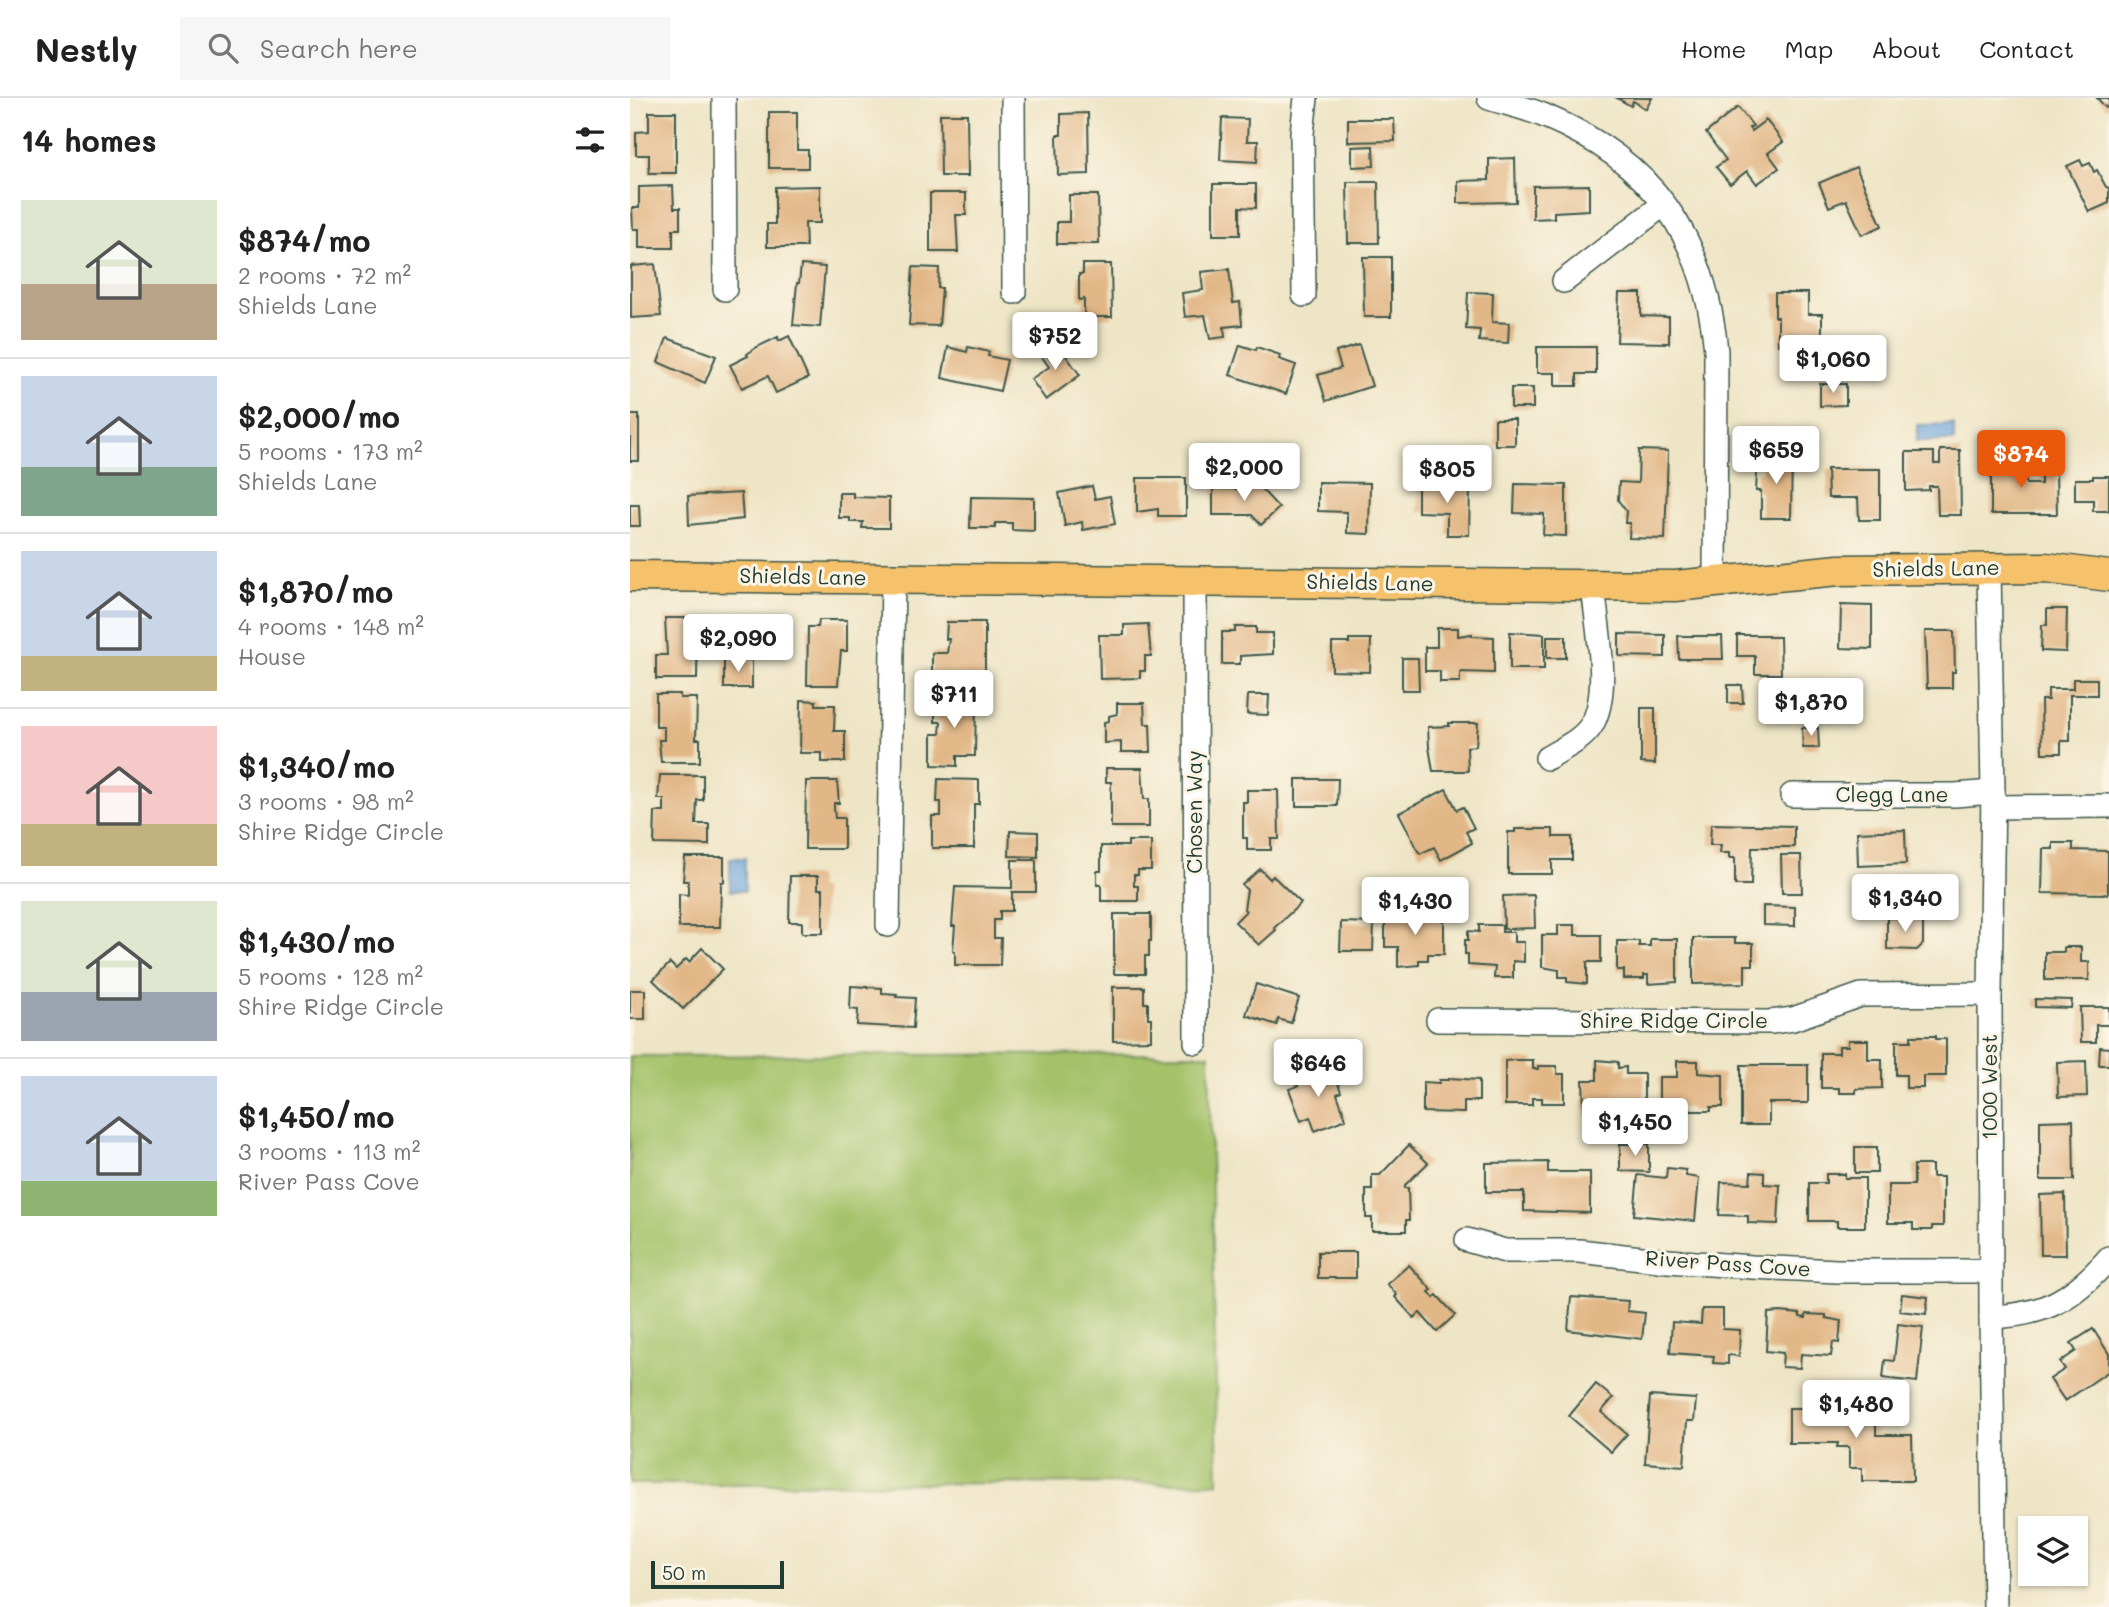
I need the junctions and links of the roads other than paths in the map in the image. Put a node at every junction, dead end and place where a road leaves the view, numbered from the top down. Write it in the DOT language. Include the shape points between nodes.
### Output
graph roads {
  1 [pos="724,98"];
  2 [pos="1013,98"];
  3 [pos="1306,98"];
  4 [pos="1489,98"];
  5 [pos="1664,204"];
  6 [pos="1564,281"];
  7 [pos="725,289"];
  8 [pos="1014,292"];
  9 [pos="1304,295"];
  10 [pos="1989,568"];
  11 [pos="630,576"];
  12 [pos="2109,576"];
  13 [pos="893,578"];
  14 [pos="1195,581"];
  15 [pos="1715,583"];
  16 [pos="1593,585"];
  17 [pos="1547,758"];
  18 [pos="1792,795"];
  19 [pos="1993,800"];
  20 [pos="2109,806"];
  21 [pos="888,925"];
  22 [pos="1990,995"];
  23 [pos="1438,1020"];
  24 [pos="1196,1042"];
  25 [pos="1467,1240"];
  26 [pos="2109,1258"];
  27 [pos="1991,1271"];
  28 [pos="1991,1317"];
  29 [pos="1995,1607"];
  1 -- 7 [label="street"];
  2 -- 8 [label="street"];
  3 -- 9 [label="street" via="1302,133"];
  4 -- 5 [label="street" via="1578,131 1639,175"];
  5 -- 6 [label="street"];
  5 -- 15 [label="street" via="1691,246 1712,315 1716,351"];
  10 -- 12 [label="main road, Shields Lane" via="2046,568"];
  10 -- 15 [label="main road, Shields Lane" via="1814,571"];
  10 -- 19 [label="street, 1000 West"];
  11 -- 13 [label="main road, Shields Lane"];
  13 -- 14 [label="main road, Shields Lane"];
  13 -- 21 [label="street"];
  14 -- 16 [label="main road, Shields Lane"];
  14 -- 24 [label="street, Chosen Way"];
  15 -- 16 [label="main road, Shields Lane"];
  16 -- 17 [label="street" via="1601,671 1597,715 1580,738"];
  18 -- 19 [label="street, Clegg Lane" via="1955,795"];
  19 -- 20 [label="street, Clegg Lane"];
  19 -- 22 [label="street, 1000 West"];
  22 -- 23 [label="street, Shire Ridge Circle" via="1861,995 1771,1022"];
  22 -- 27 [label="street, 1000 West"];
  25 -- 27 [label="street, River Pass Cove" via="1505,1251 1579,1251 1752,1267"];
  26 -- 28 [label="street" via="2083,1285 2048,1307 2029,1314"];
  27 -- 28 [label="street, 1000 West"];
  28 -- 29 [label="street, 1000 West"];
}
